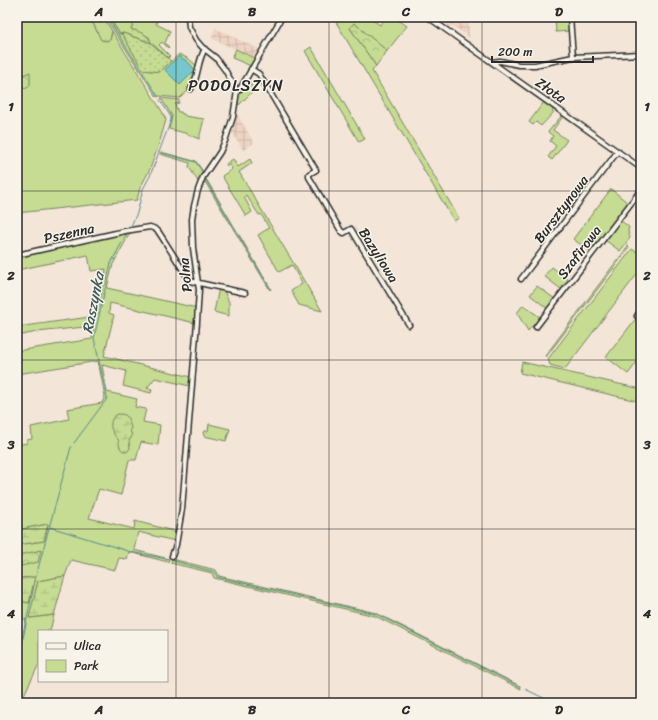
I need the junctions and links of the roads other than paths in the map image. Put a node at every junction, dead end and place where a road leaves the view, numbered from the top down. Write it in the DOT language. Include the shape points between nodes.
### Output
graph roads {
  1 [pos="188,17"];
  2 [pos="282,17"];
  3 [pos="428,17"];
  4 [pos="570,17"];
  5 [pos="204,49"];
  6 [pos="641,54"];
  7 [pos="573,57"];
  8 [pos="491,62"];
  9 [pos="251,70"];
  10 [pos="191,89"];
  11 [pos="237,91"];
  12 [pos="618,152"];
  13 [pos="641,168"];
  14 [pos="641,190"];
  15 [pos="17,255"];
  16 [pos="521,279"];
  17 [pos="198,283"];
  18 [pos="245,294"];
  19 [pos="641,310"];
  20 [pos="636,316"];
  21 [pos="409,325"];
  22 [pos="536,327"];
  23 [pos="172,556"];
  1 -- 5 [label="street" via="191,33"];
  2 -- 9 [label="street"];
  3 -- 8 [label="street, Złota"];
  4 -- 7 [label="street"];
  5 -- 10 [label="street"];
  5 -- 11 [label="street" via="216,58"];
  6 -- 7 [label="street"];
  7 -- 8 [label="street" via="535,65"];
  8 -- 12 [label="street, Złota"];
  9 -- 11 [label="street"];
  9 -- 21 [label="street, Bazyliowa" via="259,74 316,170 309,174 309,177 341,232 351,229"];
  11 -- 17 [label="street, Polna" via="233,117 225,141 203,177 195,200 192,219"];
  12 -- 13 [label="street, Złota"];
  12 -- 16 [label="street, Bursztynowa"];
  14 -- 22 [label="street, Szafirowa"];
  15 -- 17 [label="street, Pszenna" via="125,231 150,228 157,230 189,279"];
  17 -- 18 [label="street"];
  17 -- 23 [label="street, Polna" via="198,322 182,509"];
  19 -- 20 [label="street"];
}
